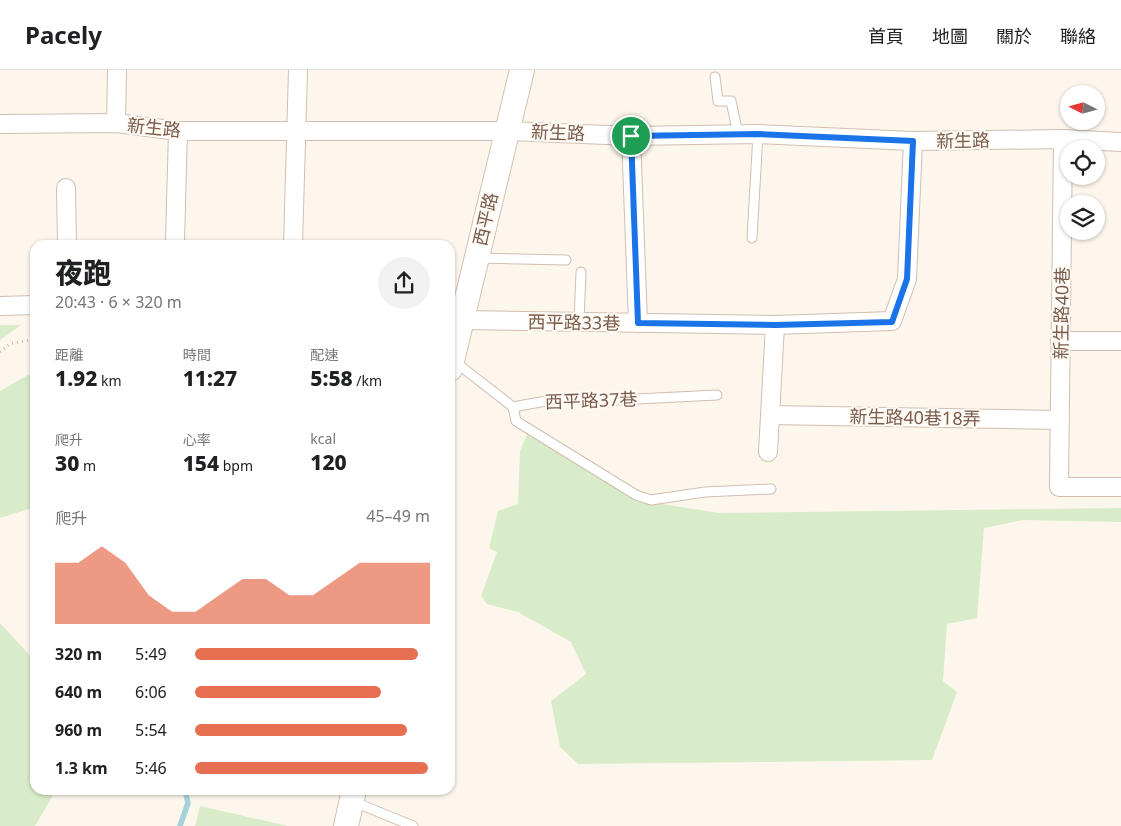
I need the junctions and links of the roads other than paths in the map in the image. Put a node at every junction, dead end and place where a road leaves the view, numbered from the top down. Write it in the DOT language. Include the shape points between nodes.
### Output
graph roads {
  1 [pos="117,70"];
  2 [pos="298,70"];
  3 [pos="522,70"];
  4 [pos="715,77"];
  5 [pos="0,124"];
  6 [pos="116,124"];
  7 [pos="178,131"];
  8 [pos="296,131"];
  9 [pos="506,131"];
  10 [pos="738,134"];
  11 [pos="758,134"];
  12 [pos="631,136"];
  13 [pos="1063,139"];
  14 [pos="913,141"];
  15 [pos="1121,142"];
  16 [pos="66,188"];
  17 [pos="752,238"];
  18 [pos="67,240"];
  19 [pos="175,240"];
  20 [pos="293,240"];
  21 [pos="476,258"];
  22 [pos="566,260"];
  23 [pos="582,272"];
  24 [pos="30,305"];
  25 [pos="0,306"];
  26 [pos="462,320"];
  27 [pos="579,322"];
  28 [pos="638,323"];
  29 [pos="775,325"];
  30 [pos="1121,340"];
  31 [pos="1060,341"];
  32 [pos="455,348"];
  33 [pos="455,367"];
  34 [pos="717,395"];
  35 [pos="513,407"];
  36 [pos="770,415"];
  37 [pos="1060,420"];
  38 [pos="768,452"];
  39 [pos="1121,487"];
  40 [pos="771,489"];
  41 [pos="353,795"];
  42 [pos="346,826"];
  43 [pos="413,826"];
  1 -- 6 [label="street"];
  2 -- 8 [label="street"];
  3 -- 9 [label="main road, 西平路"];
  4 -- 10 [label="lane" via="718,100 732,100"];
  5 -- 6 [label="street, 新生路"];
  6 -- 7 [label="street, 新生路"];
  7 -- 8 [label="street, 新生路"];
  7 -- 19 [label="street"];
  8 -- 9 [label="street, 新生路"];
  8 -- 20 [label="street"];
  9 -- 12 [label="street, 新生路"];
  9 -- 21 [label="main road, 西平路"];
  10 -- 11 [label="street, 新生路"];
  10 -- 12 [label="street, 新生路"];
  11 -- 14 [label="street, 新生路"];
  11 -- 17 [label="lane"];
  12 -- 28 [label="street"];
  13 -- 14 [label="street, 新生路"];
  13 -- 15 [label="street, 新生路"];
  13 -- 31 [label="street, 新生路40巷"];
  14 -- 29 [label="street, 西平路33巷" via="907,279 892,322"];
  16 -- 18 [label="street"];
  21 -- 22 [label="lane"];
  21 -- 26 [label="main road, 西平路"];
  23 -- 27 [label="lane"];
  24 -- 25 [label="street"];
  26 -- 27 [label="street, 西平路33巷"];
  26 -- 32 [label="main road, 西平路"];
  27 -- 28 [label="street, 西平路33巷"];
  28 -- 29 [label="street, 西平路33巷"];
  29 -- 36 [label="street"];
  30 -- 31 [label="street"];
  31 -- 37 [label="street, 新生路40巷"];
  33 -- 35 [label="lane"];
  34 -- 35 [label="lane, 西平路37巷" via="617,400 562,398"];
  35 -- 40 [label="lane" via="516,421 636,495 651,500 705,492"];
  36 -- 37 [label="street, 新生路40巷18弄"];
  36 -- 38 [label="street"];
  37 -- 39 [label="street, 新生路40巷" via="1059,487"];
  41 -- 42 [label="main road"];
  41 -- 43 [label="lane"];
}
